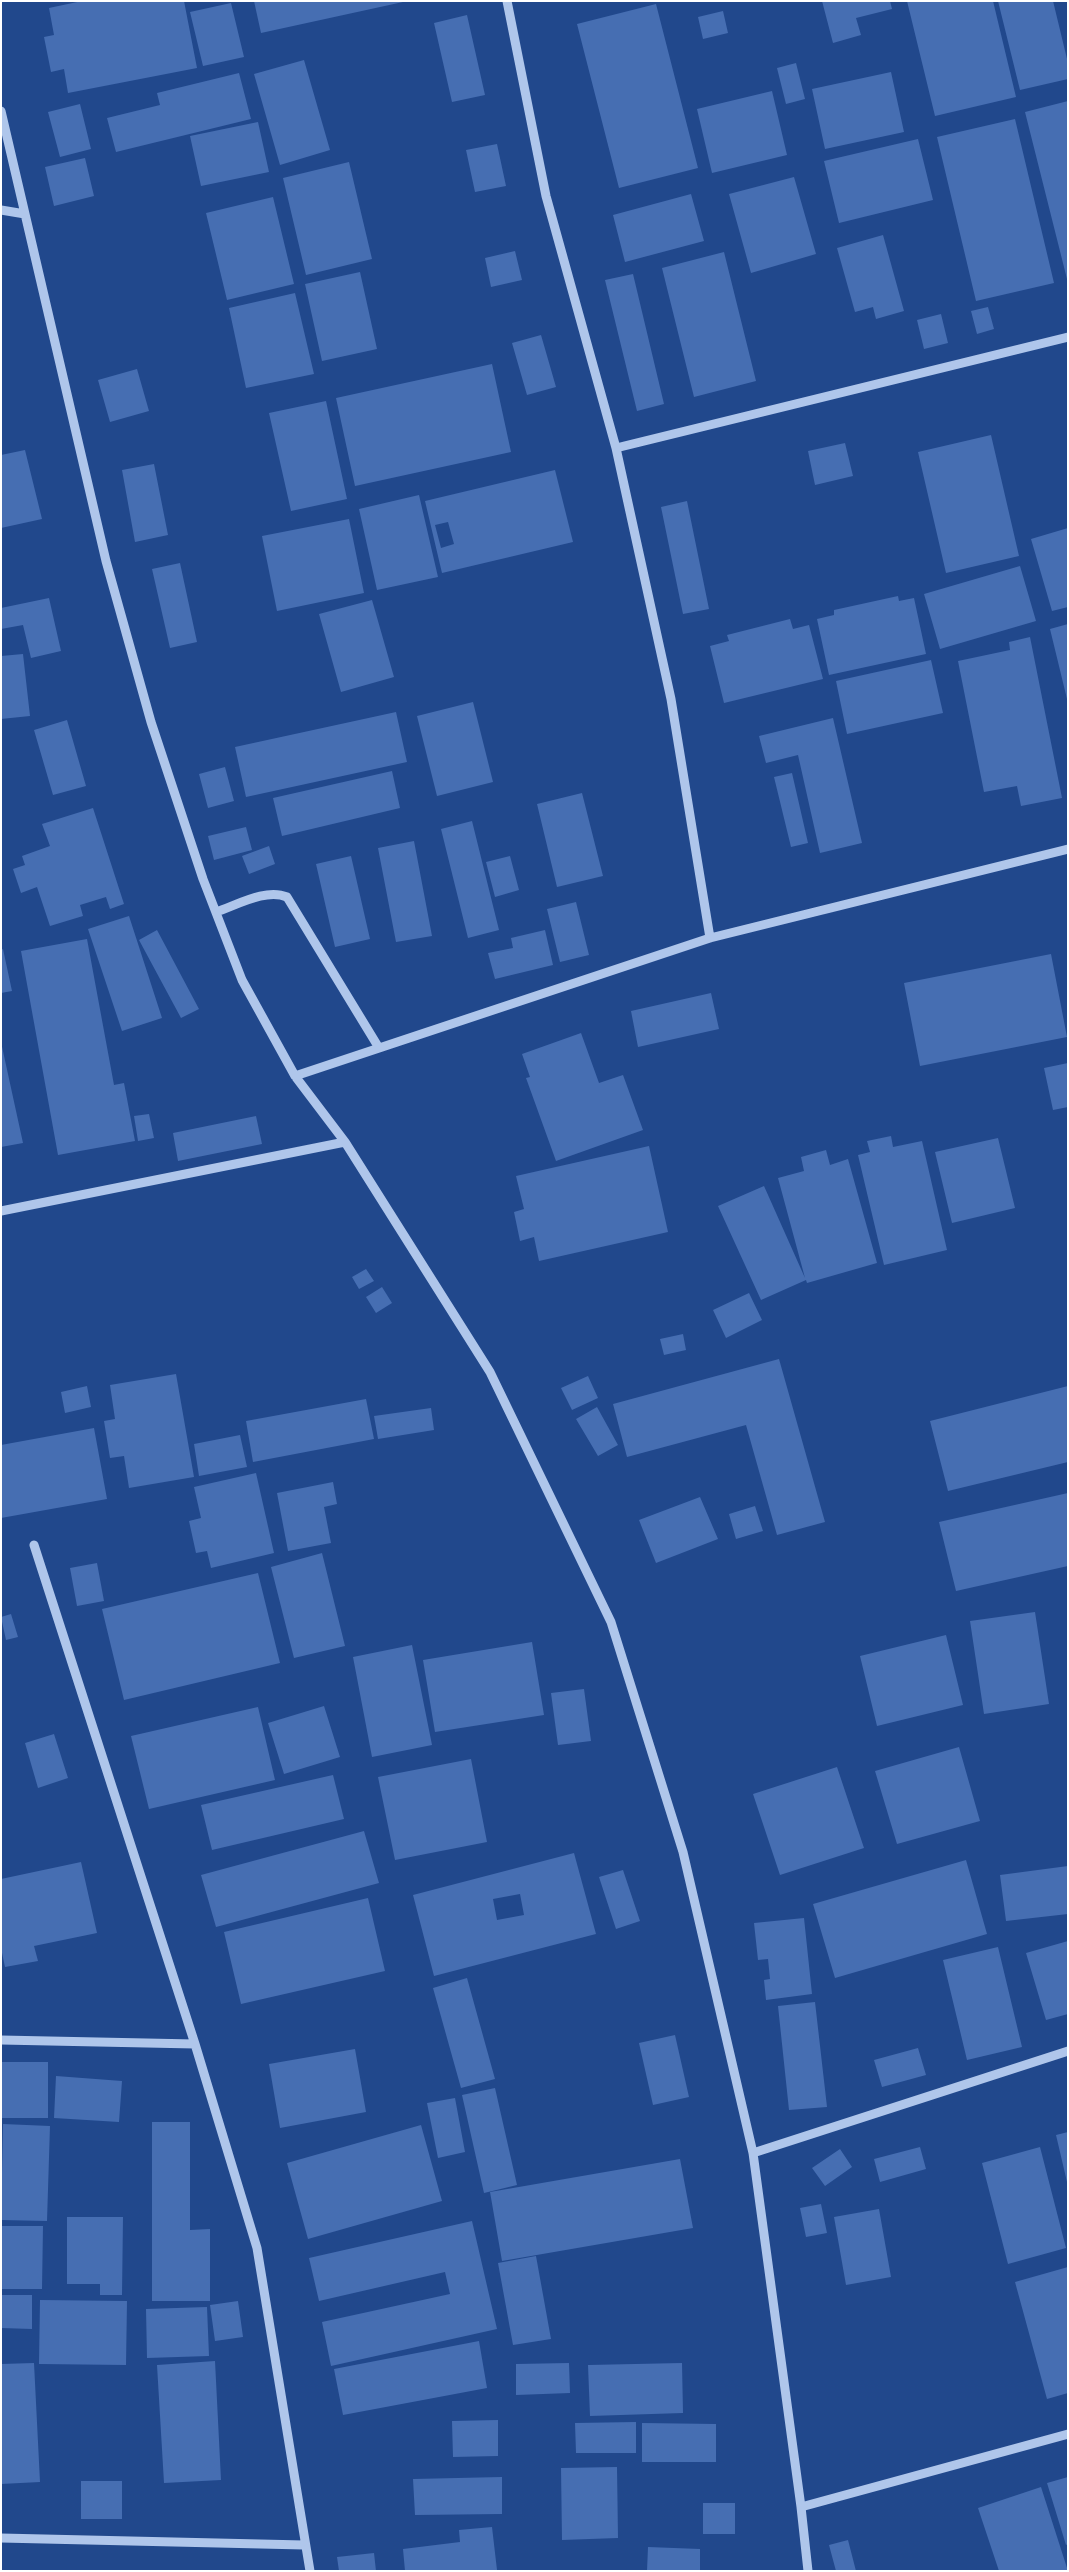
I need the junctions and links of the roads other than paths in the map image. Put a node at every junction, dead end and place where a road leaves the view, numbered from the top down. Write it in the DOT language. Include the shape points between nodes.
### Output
graph roads {
  1 [pos="507,1"];
  2 [pos="1,111"];
  3 [pos="1,210"];
  4 [pos="25,214"];
  5 [pos="1068,337"];
  6 [pos="616,448"];
  7 [pos="1068,849"];
  8 [pos="216,912"];
  9 [pos="710,938"];
  10 [pos="379,1048"];
  11 [pos="295,1076"];
  12 [pos="345,1142"];
  13 [pos="1,1212"];
  14 [pos="34,1545"];
  15 [pos="1,2040"];
  16 [pos="195,2044"];
  17 [pos="1068,2051"];
  18 [pos="753,2153"];
  19 [pos="1068,2434"];
  20 [pos="802,2506"];
  21 [pos="1,2538"];
  22 [pos="304,2546"];
  23 [pos="310,2571"];
  24 [pos="808,2571"];
  1 -- 6 [label="street" via="546,196"];
  2 -- 4 [label="street"];
  3 -- 4 [label="street"];
  4 -- 8 [label="street" via="106,561 151,722"];
  5 -- 6 [label="street"];
  6 -- 9 [label="street" via="671,699"];
  7 -- 9 [label="street"];
  8 -- 10 [label="street" via="267,895 278,893 287,897"];
  8 -- 11 [label="street" via="242,980"];
  9 -- 10 [label="street"];
  10 -- 11 [label="street"];
  11 -- 12 [label="street"];
  12 -- 13 [label="street"];
  12 -- 18 [label="street" via="490,1372 611,1622 683,1852"];
  14 -- 16 [label="street"];
  15 -- 16 [label="street"];
  16 -- 22 [label="street" via="257,2248"];
  17 -- 18 [label="street"];
  18 -- 20 [label="street"];
  19 -- 20 [label="street"];
  20 -- 24 [label="street"];
  21 -- 22 [label="street"];
  22 -- 23 [label="street"];
}
